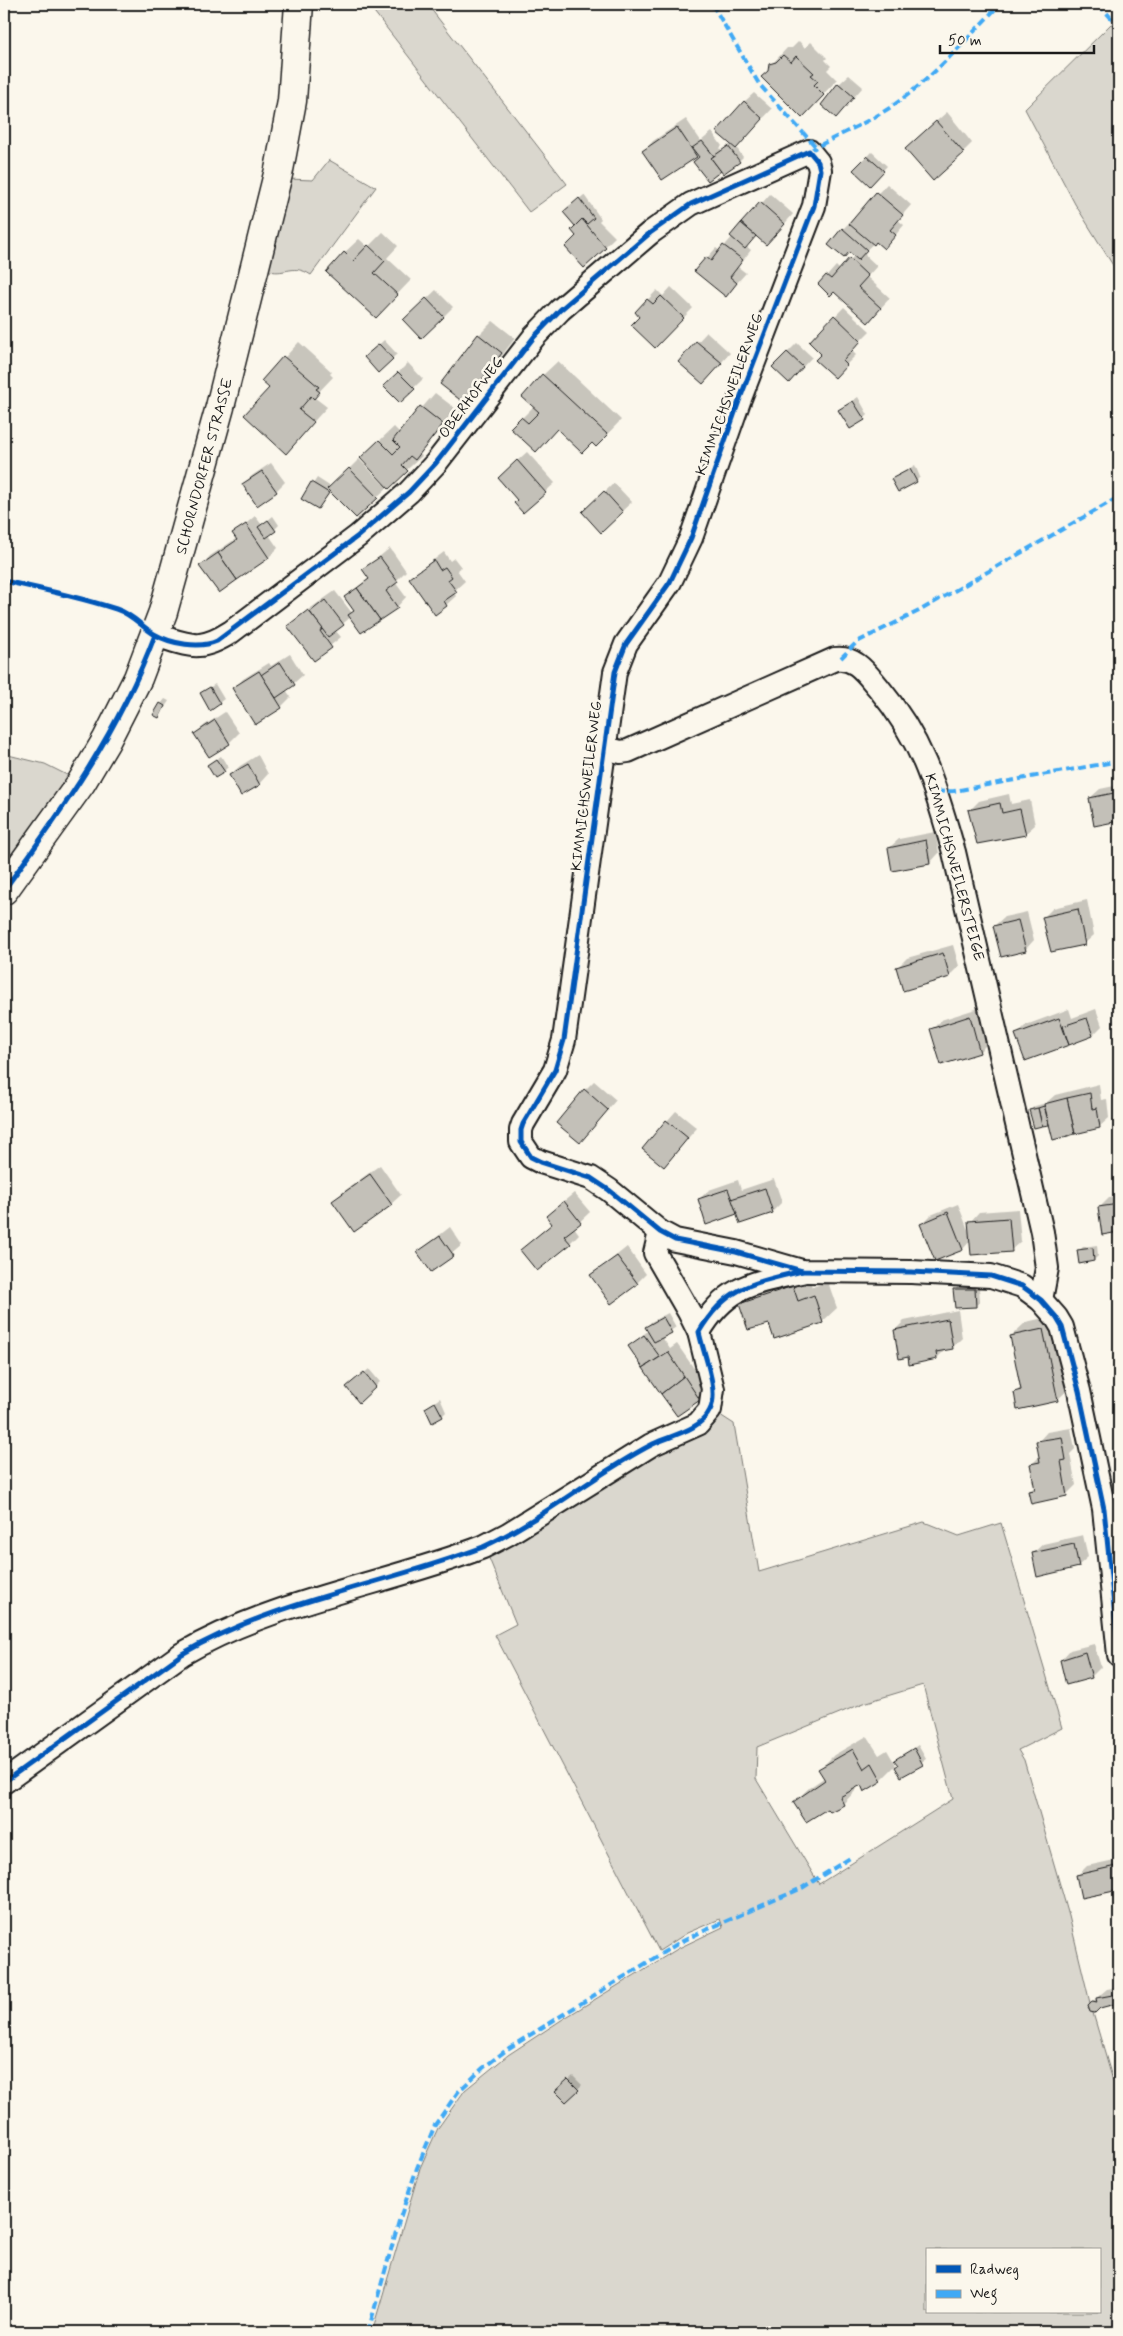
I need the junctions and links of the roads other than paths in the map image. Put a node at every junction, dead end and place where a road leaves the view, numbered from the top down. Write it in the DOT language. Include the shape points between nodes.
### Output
graph roads {
  1 [pos="299,4"];
  2 [pos="809,151"];
  3 [pos="155,635"];
  4 [pos="604,748"];
  5 [pos="4,890"];
  6 [pos="660,1232"];
  7 [pos="802,1271"];
  8 [pos="1041,1300"];
  9 [pos="699,1332"];
  10 [pos="1119,1654"];
  11 [pos="4,1782"];
  1 -- 3 [label="main road, SCHORNDORFER STRASSE" via="292,101 280,170 220,408"];
  2 -- 3 [label="street, OBERHOFWEG" via="691,204 650,233 560,310 534,337 414,487 369,528 257,613 208,645 193,646"];
  2 -- 4 [label="street, KIMMICHSWEILERWEG" via="820,170 814,206 739,401 686,552 670,582 632,635 618,663 611,690"];
  3 -- 5 [label="main road, SCHORNDORFER STRASSE" via="132,691 102,748 73,795"];
  4 -- 6 [label="street, KIMMICHSWEILERWEG" via="564,1040 555,1070 523,1124 521,1142 535,1160 591,1178"];
  4 -- 8 [label="street, KIMMICHSWEILERSTEIGE" via="628,751 835,659 847,659 858,664 888,699 922,752 954,852 1042,1232 1047,1268"];
  6 -- 7 [label="street, KIMMICHSWEILERWEG" via="675,1240 736,1252"];
  6 -- 9 [label="street" via="655,1253"];
  7 -- 8 [label="street, KIMMICHSWEILERWEG" via="979,1275 1001,1278 1022,1286"];
  7 -- 9 [label="street, KIMMICHSWEILERWEG" via="738,1290 712,1311"];
  8 -- 10 [label="street, KIMMICHSWEILERWEG" via="1062,1327 1079,1391 1104,1509"];
  9 -- 11 [label="street" via="713,1398 710,1410 698,1424 660,1440 483,1547 253,1620 206,1641 176,1658"];
}
